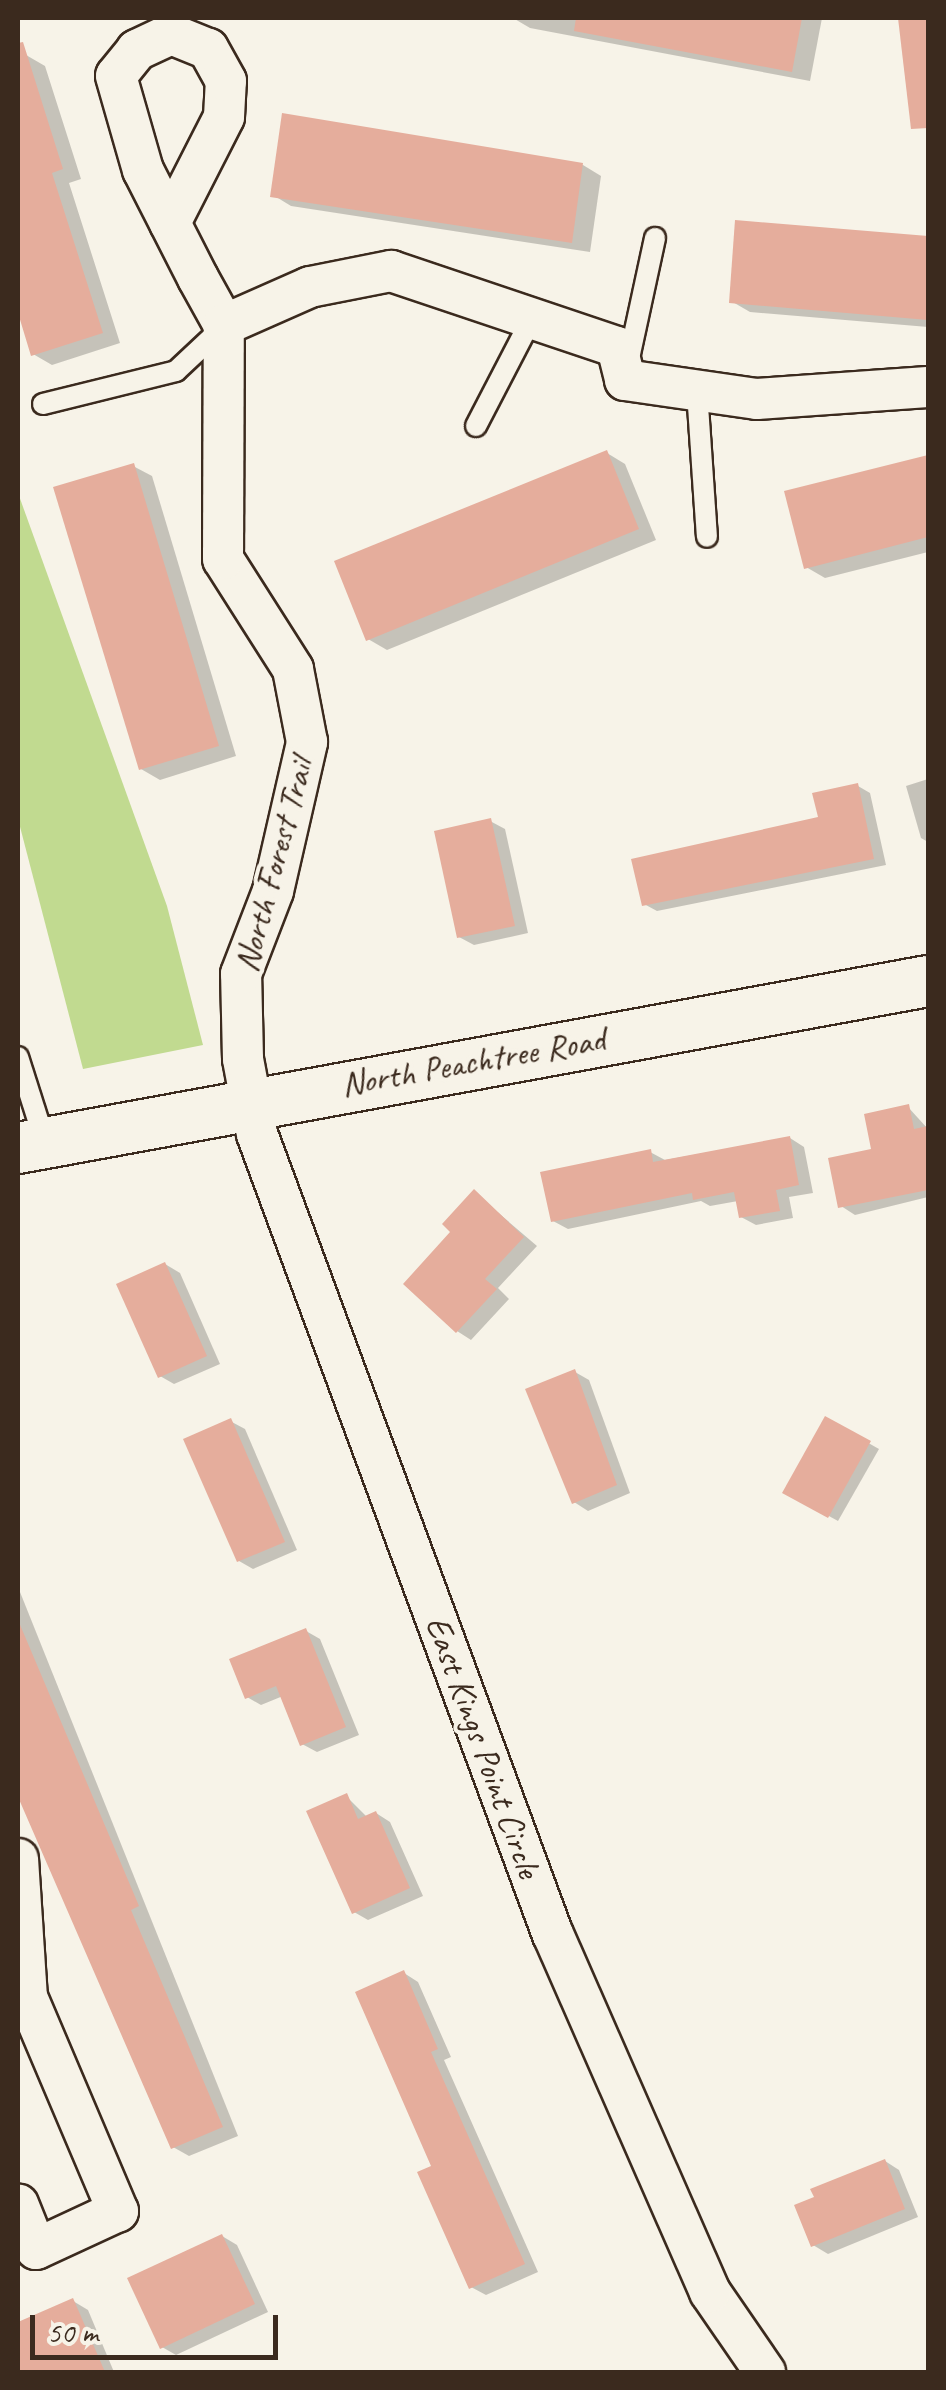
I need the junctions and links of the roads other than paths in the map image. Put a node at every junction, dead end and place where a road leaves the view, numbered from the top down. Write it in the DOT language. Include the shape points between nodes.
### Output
graph roads {
  1 [pos="170,223"];
  2 [pos="655,238"];
  3 [pos="532,318"];
  4 [pos="224,325"];
  5 [pos="625,380"];
  6 [pos="928,387"];
  7 [pos="698,390"];
  8 [pos="43,404"];
  9 [pos="476,426"];
  10 [pos="707,537"];
  11 [pos="928,981"];
  12 [pos="18,1057"];
  13 [pos="248,1100"];
  14 [pos="32,1145"];
  15 [pos="18,1859"];
  16 [pos="22,1998"];
  17 [pos="18,2204"];
  18 [pos="27,2252"];
  19 [pos="765,2372"];
  1 -- 4 [label="street"];
  2 -- 5 [label="lane"];
  3 -- 4 [label="street" via="390,271 310,286"];
  3 -- 5 [label="street" via="617,347"];
  3 -- 9 [label="lane"];
  4 -- 8 [label="lane" via="176,371"];
  4 -- 13 [label="street, North Forest Trail" via="223,559 293,670 307,742 273,891 241,974"];
  5 -- 7 [label="street"];
  6 -- 7 [label="street" via="756,399"];
  7 -- 10 [label="lane"];
  11 -- 13 [label="street, North Peachtree Road"];
  12 -- 14 [label="lane"];
  13 -- 14 [label="street, North Peachtree Road"];
  13 -- 19 [label="street, East Kings Point Circle" via="553,1935 710,2292"];
  15 -- 16 [label="street"];
  16 -- 18 [label="street" via="118,2210"];
  17 -- 18 [label="street"];
}
